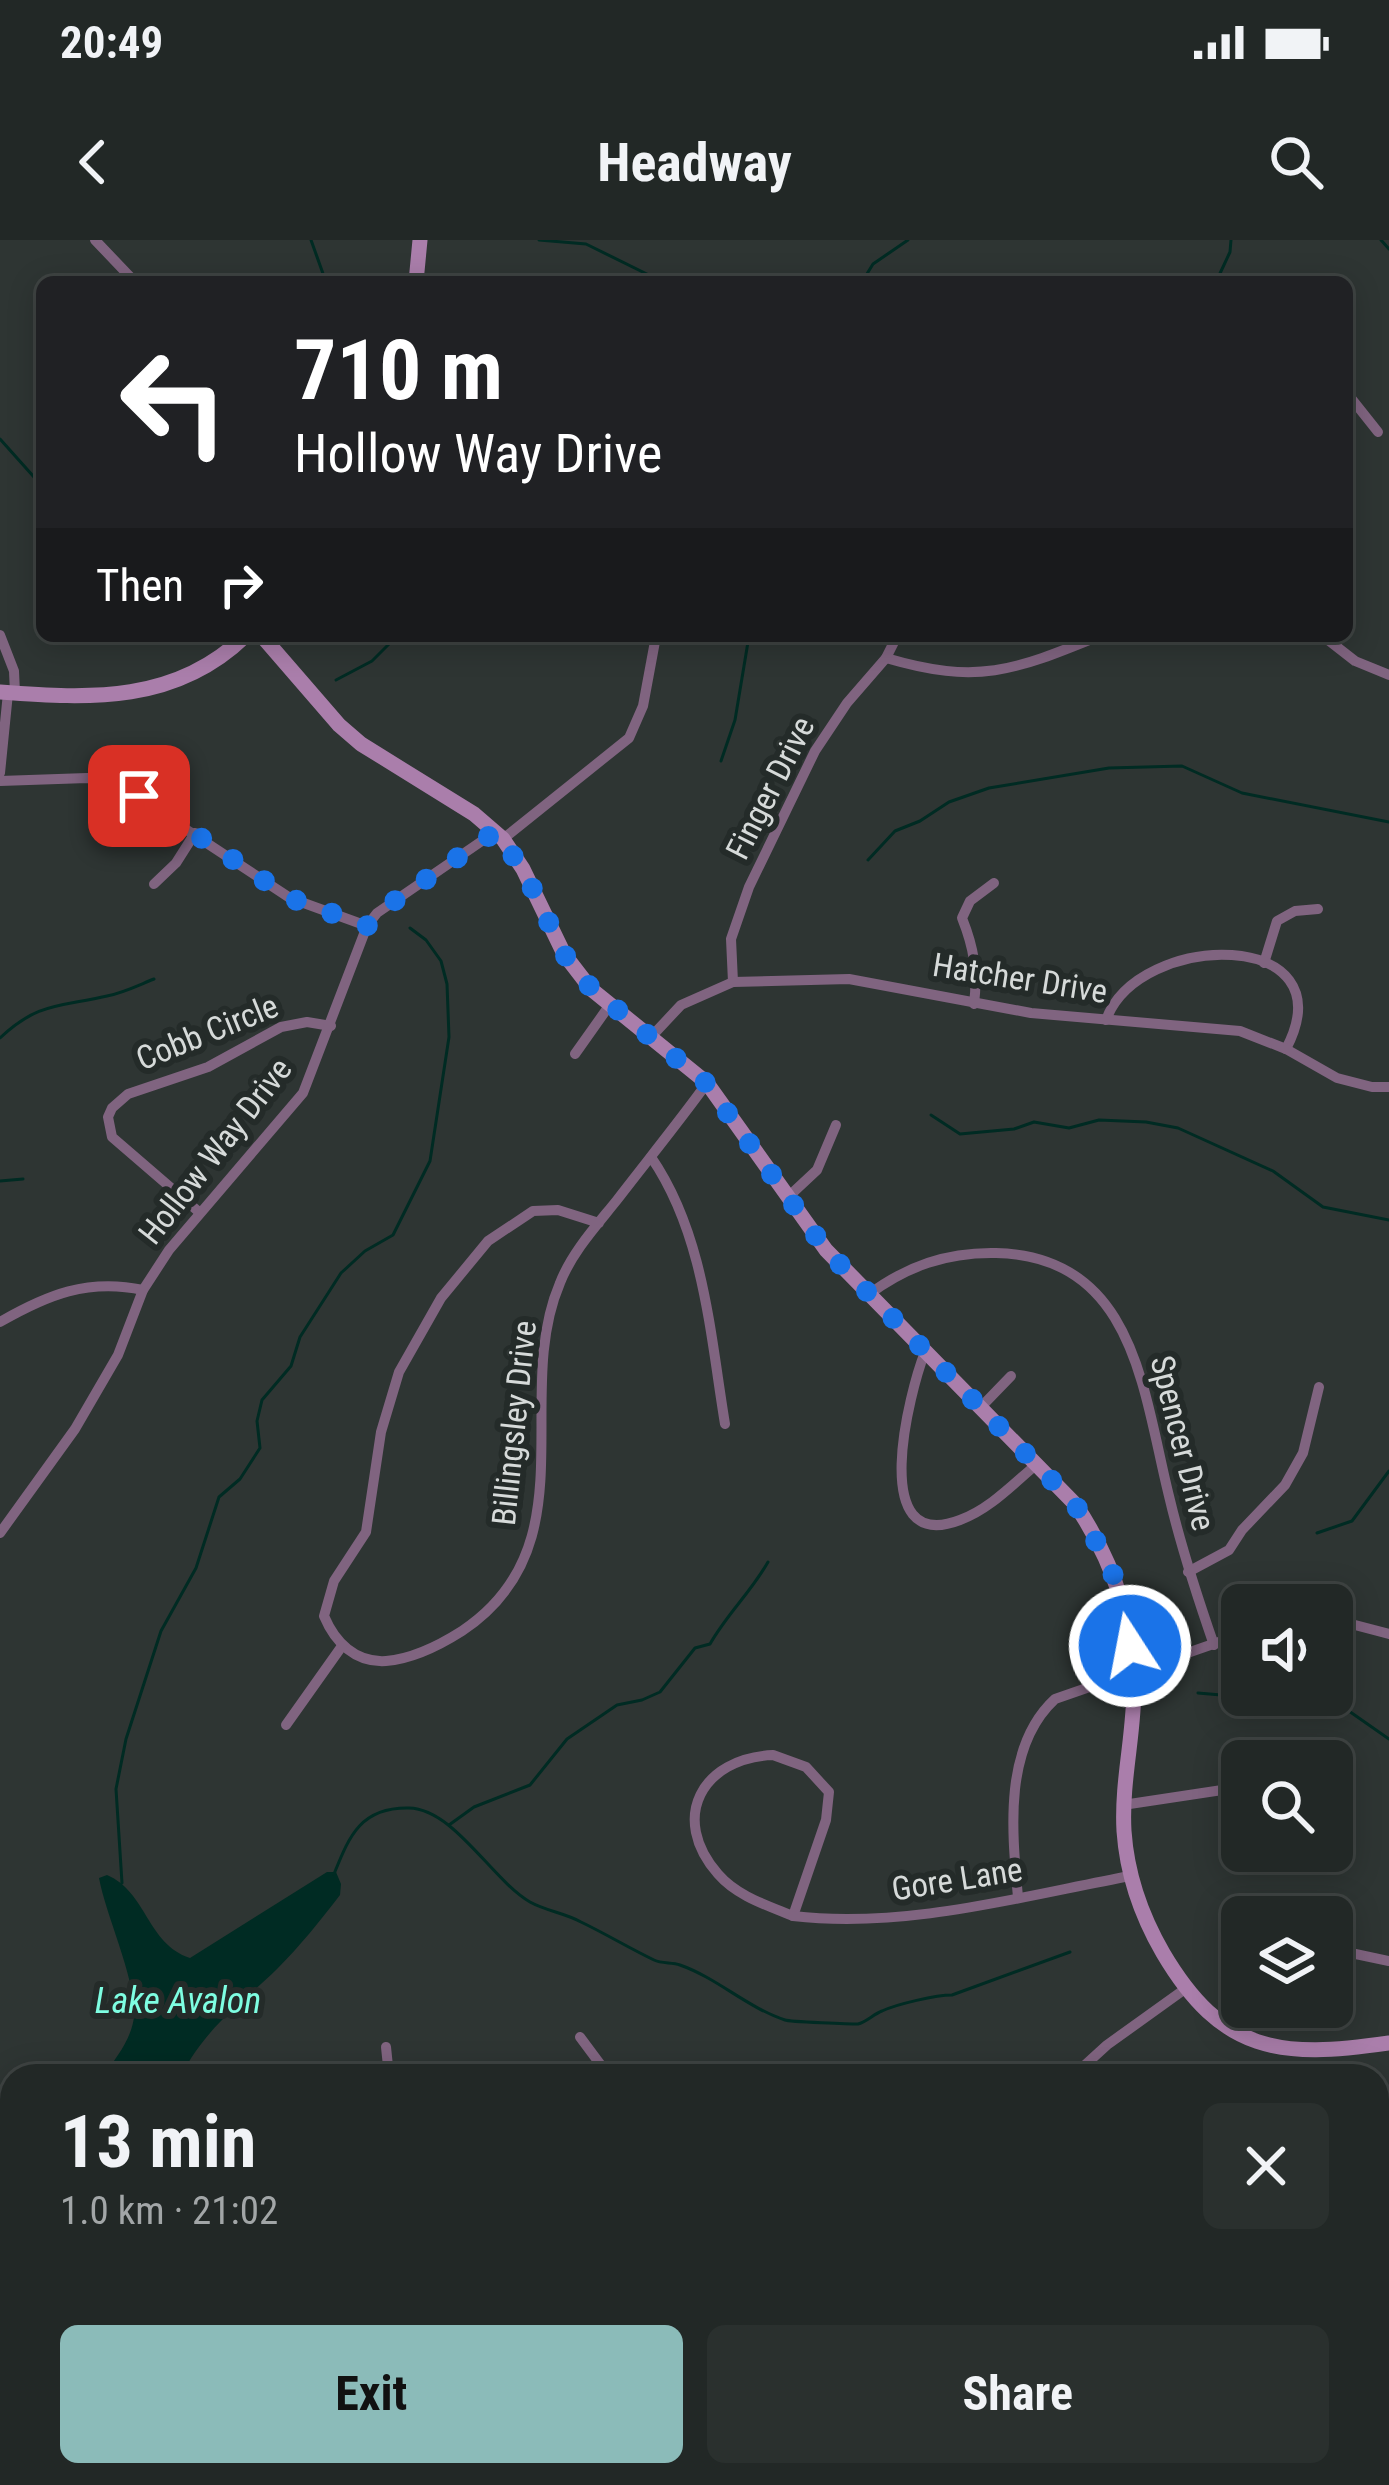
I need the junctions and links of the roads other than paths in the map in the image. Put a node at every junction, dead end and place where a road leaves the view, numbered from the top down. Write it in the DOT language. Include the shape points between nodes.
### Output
graph roads {
  1 [pos="95,240"];
  2 [pos="420,240"];
  3 [pos="129,276"];
  4 [pos="417,276"];
  5 [pos="1353,401"];
  6 [pos="1378,432"];
  7 [pos="0,635"];
  8 [pos="238,642"];
  9 [pos="267,642"];
  10 [pos="655,642"];
  11 [pos="894,642"];
  12 [pos="1084,642"];
  13 [pos="1331,642"];
  14 [pos="886,658"];
  15 [pos="1389,675"];
  16 [pos="8,693"];
  17 [pos="0,777"];
  18 [pos="195,833"];
  19 [pos="499,836"];
  20 [pos="994,883"];
  21 [pos="154,884"];
  22 [pos="1318,909"];
  23 [pos="367,926"];
  24 [pos="1264,963"];
  25 [pos="733,982"];
  26 [pos="974,1004"];
  27 [pos="609,1006"];
  28 [pos="1106,1020"];
  29 [pos="331,1026"];
  30 [pos="651,1037"];
  31 [pos="1286,1049"];
  32 [pos="575,1054"];
  33 [pos="706,1083"];
  34 [pos="1389,1087"];
  35 [pos="836,1125"];
  36 [pos="651,1156"];
  37 [pos="787,1198"];
  38 [pos="199,1212"];
  39 [pos="599,1222"];
  40 [pos="143,1290"];
  41 [pos="868,1294"];
  42 [pos="0,1322"];
  43 [pos="925,1352"];
  44 [pos="1011,1376"];
  45 [pos="1319,1387"];
  46 [pos="981,1407"];
  47 [pos="725,1424"];
  48 [pos="1036,1464"];
  49 [pos="0,1505"];
  50 [pos="13,1516"];
  51 [pos="0,1532"];
  52 [pos="1188,1572"];
  53 [pos="1353,1624"];
  54 [pos="1389,1634"];
  55 [pos="1221,1643"];
  56 [pos="342,1646"];
  57 [pos="1214,1646"];
  58 [pos="1134,1673"];
  59 [pos="286,1725"];
  60 [pos="1221,1790"];
  61 [pos="1124,1805"];
  62 [pos="1130,1876"];
  63 [pos="1018,1898"];
  64 [pos="793,1916"];
  65 [pos="1353,1953"];
  66 [pos="1389,1961"];
  67 [pos="1185,1989"];
  68 [pos="580,2037"];
  69 [pos="1389,2043"];
  70 [pos="386,2047"];
  71 [pos="388,2064"];
  72 [pos="600,2064"];
  73 [pos="1086,2064"];
  1 -- 3 [label="street"];
  2 -- 4 [label="street"];
  5 -- 6 [label="street"];
  7 -- 16 [label="street" via="14,671"];
  8 -- 16 [label="street" via="171,685"];
  9 -- 19 [label="street" via="361,744"];
  10 -- 19 [label="street" via="644,706 629,738"];
  11 -- 14 [label="street, Finger Drive"];
  12 -- 14 [label="street" via="980,673 934,672"];
  13 -- 15 [label="street"];
  14 -- 25 [label="street, Finger Drive" via="815,751 749,887 731,939"];
  16 -- 17 [label="street"];
  17 -- 18 [label="street" via="114,782"];
  18 -- 21 [label="street"];
  18 -- 23 [label="street" via="290,898"];
  19 -- 23 [label="street"];
  19 -- 27 [label="street" via="564,954"];
  20 -- 26 [label="street" via="962,918 974,949"];
  22 -- 24 [label="street" via="1277,921"];
  23 -- 29 [label="street, Hollow Way Drive"];
  24 -- 28 [label="street" via="1198,953 1130,985"];
  24 -- 31 [label="street" via="1294,984 1296,1030"];
  25 -- 26 [label="street, Hatcher Drive" via="849,979"];
  25 -- 30 [label="street, Hatcher Drive" via="681,1005"];
  26 -- 28 [label="street, Hatcher Drive"];
  27 -- 30 [label="street"];
  27 -- 32 [label="street"];
  28 -- 31 [label="street, Hatcher Drive" via="1240,1031"];
  29 -- 38 [label="street, Hollow Way Drive" via="303,1093"];
  29 -- 38 [label="street, Cobb Circle" via="281,1027 112,1108 112,1137"];
  30 -- 33 [label="street"];
  31 -- 34 [label="street, Hatcher Drive" via="1355,1084"];
  33 -- 36 [label="street, Billingsley Drive"];
  33 -- 37 [label="street"];
  35 -- 37 [label="street" via="817,1170"];
  36 -- 39 [label="street, Billingsley Drive"];
  36 -- 47 [label="street" via="688,1226"];
  37 -- 41 [label="street"];
  38 -- 40 [label="street, Hollow Way Drive"];
  39 -- 56 [label="street" via="545,1208 513,1222 488,1241 427,1319 389,1400 366,1532 329,1595 324,1616"];
  39 -- 56 [label="street, Billingsley Drive" via="558,1286 547,1329 538,1513 509,1584 475,1622 431,1649 374,1661"];
  40 -- 42 [label="street" via="94,1285 34,1302"];
  40 -- 50 [label="street, Hollow Way Drive" via="86,1411"];
  41 -- 43 [label="street"];
  41 -- 52 [label="street, Spencer Drive" via="924,1262 991,1253 1028,1255 1092,1287 1139,1370"];
  43 -- 46 [label="street"];
  43 -- 48 [label="street" via="902,1465 913,1514 933,1525 958,1521"];
  44 -- 46 [label="street"];
  45 -- 52 [label="street" via="1286,1485 1229,1550"];
  46 -- 48 [label="street"];
  48 -- 58 [label="street" via="1104,1550"];
  49 -- 50 [label="street"];
  50 -- 51 [label="street, Hollow Way Drive"];
  52 -- 57 [label="street, Spencer Drive"];
  53 -- 54 [label="street"];
  55 -- 57 [label="street"];
  56 -- 59 [label="street"];
  57 -- 58 [label="street"];
  58 -- 61 [label="street"];
  58 -- 63 [label="street" via="1055,1699 1023,1742"];
  60 -- 61 [label="street"];
  61 -- 62 [label="street"];
  62 -- 63 [label="street, Gore Lane"];
  62 -- 67 [label="street"];
  63 -- 64 [label="street, Gore Lane" via="886,1920"];
  64 -- 64 [label="street, Gore Lane" via="829,1792 791,1759 729,1763 704,1784 699,1844 730,1886"];
  65 -- 66 [label="street"];
  67 -- 69 [label="street" via="1219,2024 1252,2040 1310,2051"];
  67 -- 73 [label="street"];
  68 -- 72 [label="street"];
  70 -- 71 [label="street"];
}
